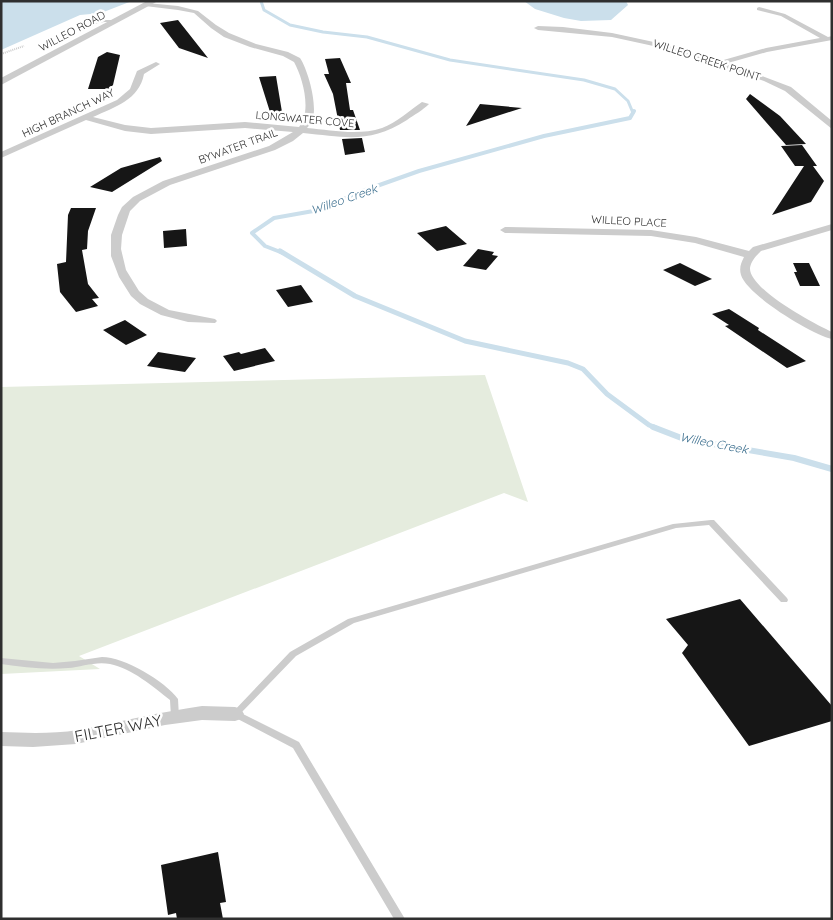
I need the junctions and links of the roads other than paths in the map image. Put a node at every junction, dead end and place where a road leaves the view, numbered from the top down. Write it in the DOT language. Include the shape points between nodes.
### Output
graph roads {
  1 [pos="150,3"];
  2 [pos="759,9"];
  3 [pos="117,21"];
  4 [pos="88,24"];
  5 [pos="538,28"];
  6 [pos="828,38"];
  7 [pos="720,63"];
  8 [pos="156,64"];
  9 [pos="1,82"];
  10 [pos="426,104"];
  11 [pos="87,118"];
  12 [pos="832,126"];
  13 [pos="302,130"];
  14 [pos="1,155"];
  15 [pos="832,227"];
  16 [pos="505,230"];
  17 [pos="750,255"];
  18 [pos="211,321"];
  19 [pos="832,336"];
  20 [pos="784,600"];
  21 [pos="1,661"];
  22 [pos="235,714"];
  23 [pos="175,717"];
  24 [pos="1,739"];
  25 [pos="400,919"];
  1 -- 3 [label="street, WILLEO ROAD"];
  1 -- 13 [label="street" via="196,12 219,30 296,60 301,66 310,112"];
  2 -- 6 [label="street" via="783,15"];
  3 -- 4 [label="lane"];
  3 -- 9 [label="street, WILLEO ROAD"];
  5 -- 7 [label="street, WILLEO CREEK POINT" via="563,28 644,40"];
  6 -- 7 [label="street"];
  7 -- 12 [label="street, WILLEO CREEK POINT" via="789,90"];
  8 -- 11 [label="street, HIGH BRANCH WAY" via="140,73 138,86 127,98"];
  10 -- 13 [label="street, LONGWATER COVE" via="394,125 373,133"];
  11 -- 13 [label="street, LONGWATER COVE" via="151,131 245,125"];
  11 -- 14 [label="street, HIGH BRANCH WAY"];
  13 -- 18 [label="street, BYWATER TRAIL" via="275,146 157,187 125,210 117,231 115,251 119,268 131,289 143,301 161,311 184,319"];
  15 -- 17 [label="street" via="764,246"];
  16 -- 17 [label="street, WILLEO PLACE" via="658,234 696,240"];
  17 -- 19 [label="street" via="745,268 752,284 790,312"];
  20 -- 22 [label="lane" via="711,522 676,526 351,621 292,654"];
  21 -- 23 [label="lane" via="46,666 112,661 154,681 174,699"];
  22 -- 23 [label="street, FILTER WAY" via="202,713"];
  22 -- 25 [label="lane" via="296,745"];
  23 -- 24 [label="street, FILTER WAY" via="76,737"];
}
